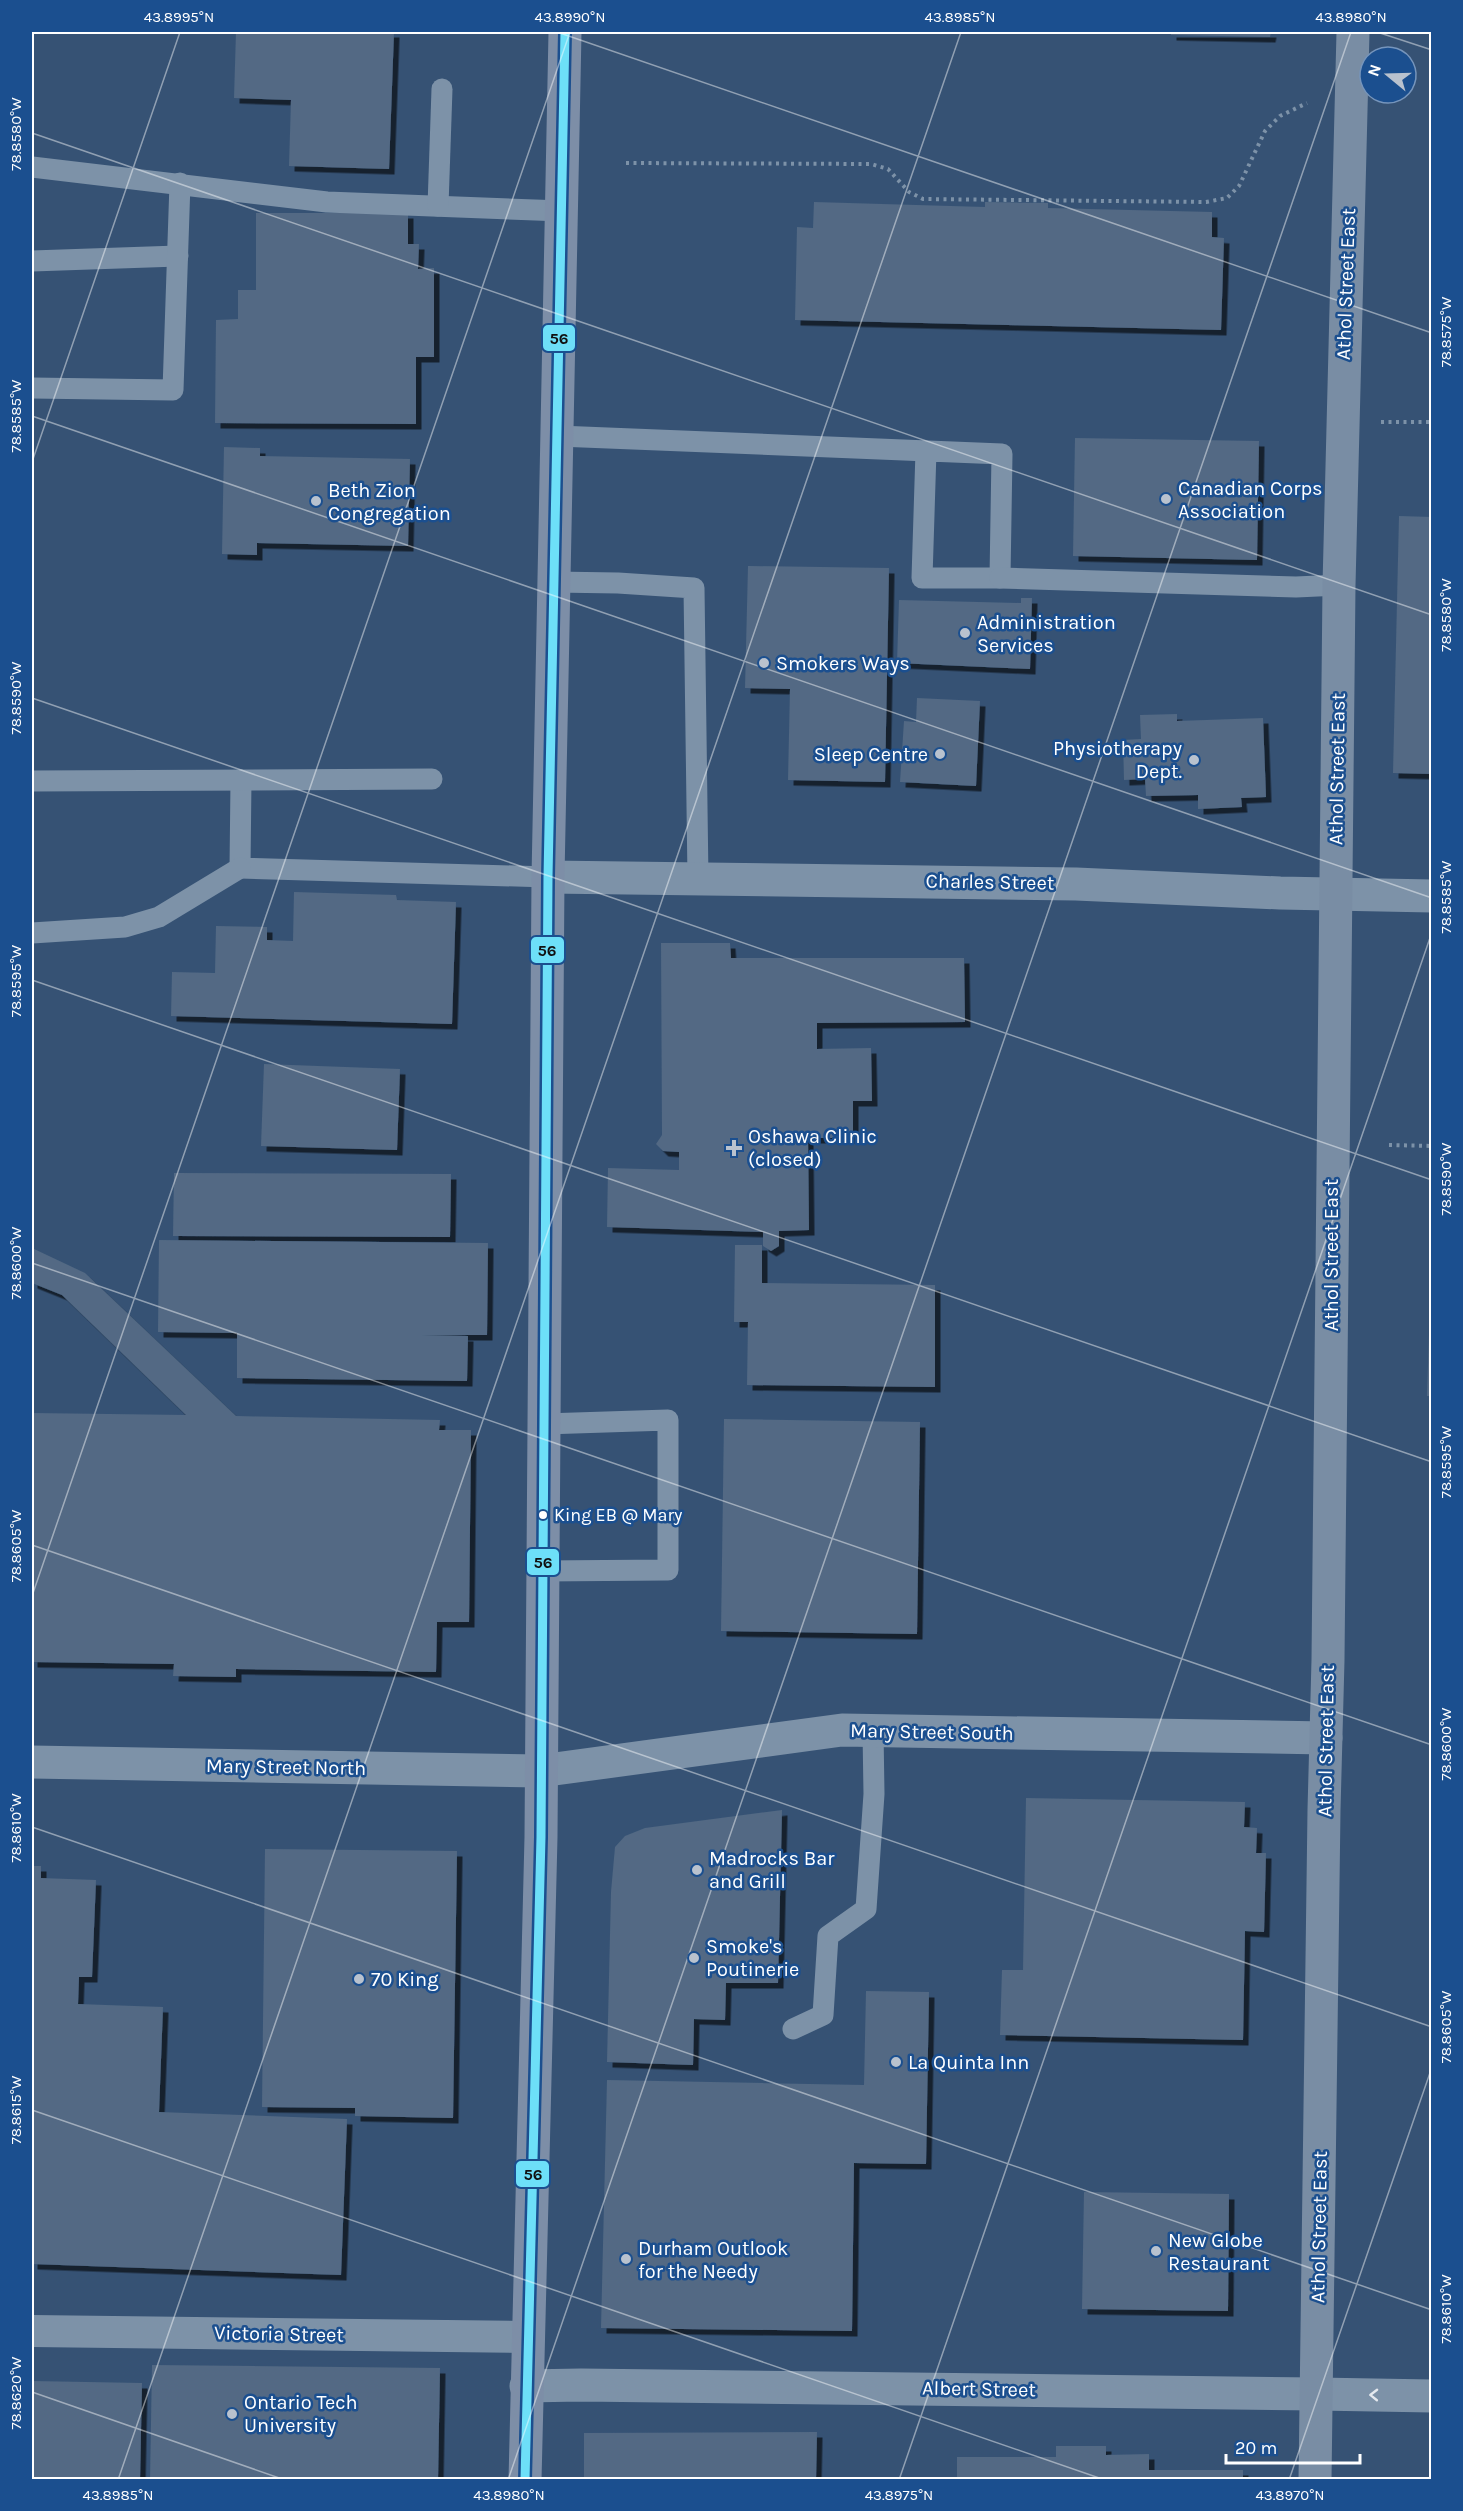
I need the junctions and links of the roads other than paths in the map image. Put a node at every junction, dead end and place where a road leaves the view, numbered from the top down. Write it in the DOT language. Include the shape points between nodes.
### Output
graph roads {
  1 [pos="565,32"];
  2 [pos="1353,32"];
  3 [pos="442,89"];
  4 [pos="32,167"];
  5 [pos="180,183"];
  6 [pos="438,206"];
  7 [pos="562,211"];
  8 [pos="178,256"];
  9 [pos="32,261"];
  10 [pos="32,388"];
  11 [pos="558,436"];
  12 [pos="926,451"];
  13 [pos="1000,578"];
  14 [pos="554,582"];
  15 [pos="1339,585"];
  16 [pos="432,779"];
  17 [pos="240,780"];
  18 [pos="32,781"];
  19 [pos="240,868"];
  20 [pos="548,877"];
  21 [pos="698,879"];
  22 [pos="1334,893"];
  23 [pos="1431,896"];
  24 [pos="32,933"];
  25 [pos="544,1424"];
  26 [pos="542,1571"];
  27 [pos="873,1731"];
  28 [pos="1326,1738"];
  29 [pos="32,1762"];
  30 [pos="540,1771"];
  31 [pos="793,2029"];
  32 [pos="32,2331"];
  33 [pos="527,2337"];
  34 [pos="526,2386"];
  35 [pos="1317,2394"];
  36 [pos="1431,2396"];
  37 [pos="525,2480"];
  38 [pos="1315,2480"];
  1 -- 7 [label="main road"];
  2 -- 15 [label="main road, Athol Street East"];
  3 -- 6 [label="lane"];
  4 -- 5 [label="lane"];
  5 -- 6 [label="lane" via="327,202"];
  5 -- 8 [label="lane"];
  6 -- 7 [label="lane"];
  7 -- 11 [label="main road"];
  8 -- 9 [label="lane"];
  8 -- 10 [label="lane" via="173,390"];
  11 -- 12 [label="lane"];
  11 -- 14 [label="main road"];
  12 -- 13 [label="lane" via="1002,454"];
  12 -- 13 [label="lane" via="922,578"];
  13 -- 15 [label="lane"];
  14 -- 20 [label="main road"];
  14 -- 21 [label="lane" via="694,588"];
  15 -- 22 [label="main road, Athol Street East"];
  16 -- 17 [label="lane"];
  17 -- 18 [label="lane"];
  17 -- 19 [label="lane"];
  19 -- 20 [label="lane"];
  19 -- 24 [label="lane" via="159,917 125,927"];
  20 -- 21 [label="street, Charles Street"];
  20 -- 25 [label="main road"];
  21 -- 22 [label="street, Charles Street" via="1076,884"];
  22 -- 23 [label="street, Charles Street"];
  22 -- 28 [label="main road, Athol Street East"];
  25 -- 26 [label="main road"];
  25 -- 26 [label="lane" via="669,1420 669,1570"];
  26 -- 30 [label="main road"];
  27 -- 28 [label="street, Mary Street South"];
  27 -- 30 [label="street, Mary Street South" via="842,1730"];
  27 -- 31 [label="lane" via="874,1794 866,1909 828,1936 823,2015"];
  28 -- 35 [label="main road, Athol Street East"];
  29 -- 30 [label="street, Mary Street North"];
  30 -- 33 [label="main road"];
  32 -- 33 [label="street, Victoria Street"];
  33 -- 34 [label="main road"];
  34 -- 35 [label="street, Albert Street"];
  34 -- 37 [label="main road"];
  36 -- 35 [label="street, Albert Street, one-way"];
  35 -- 38 [label="main road, Athol Street East"];
}
